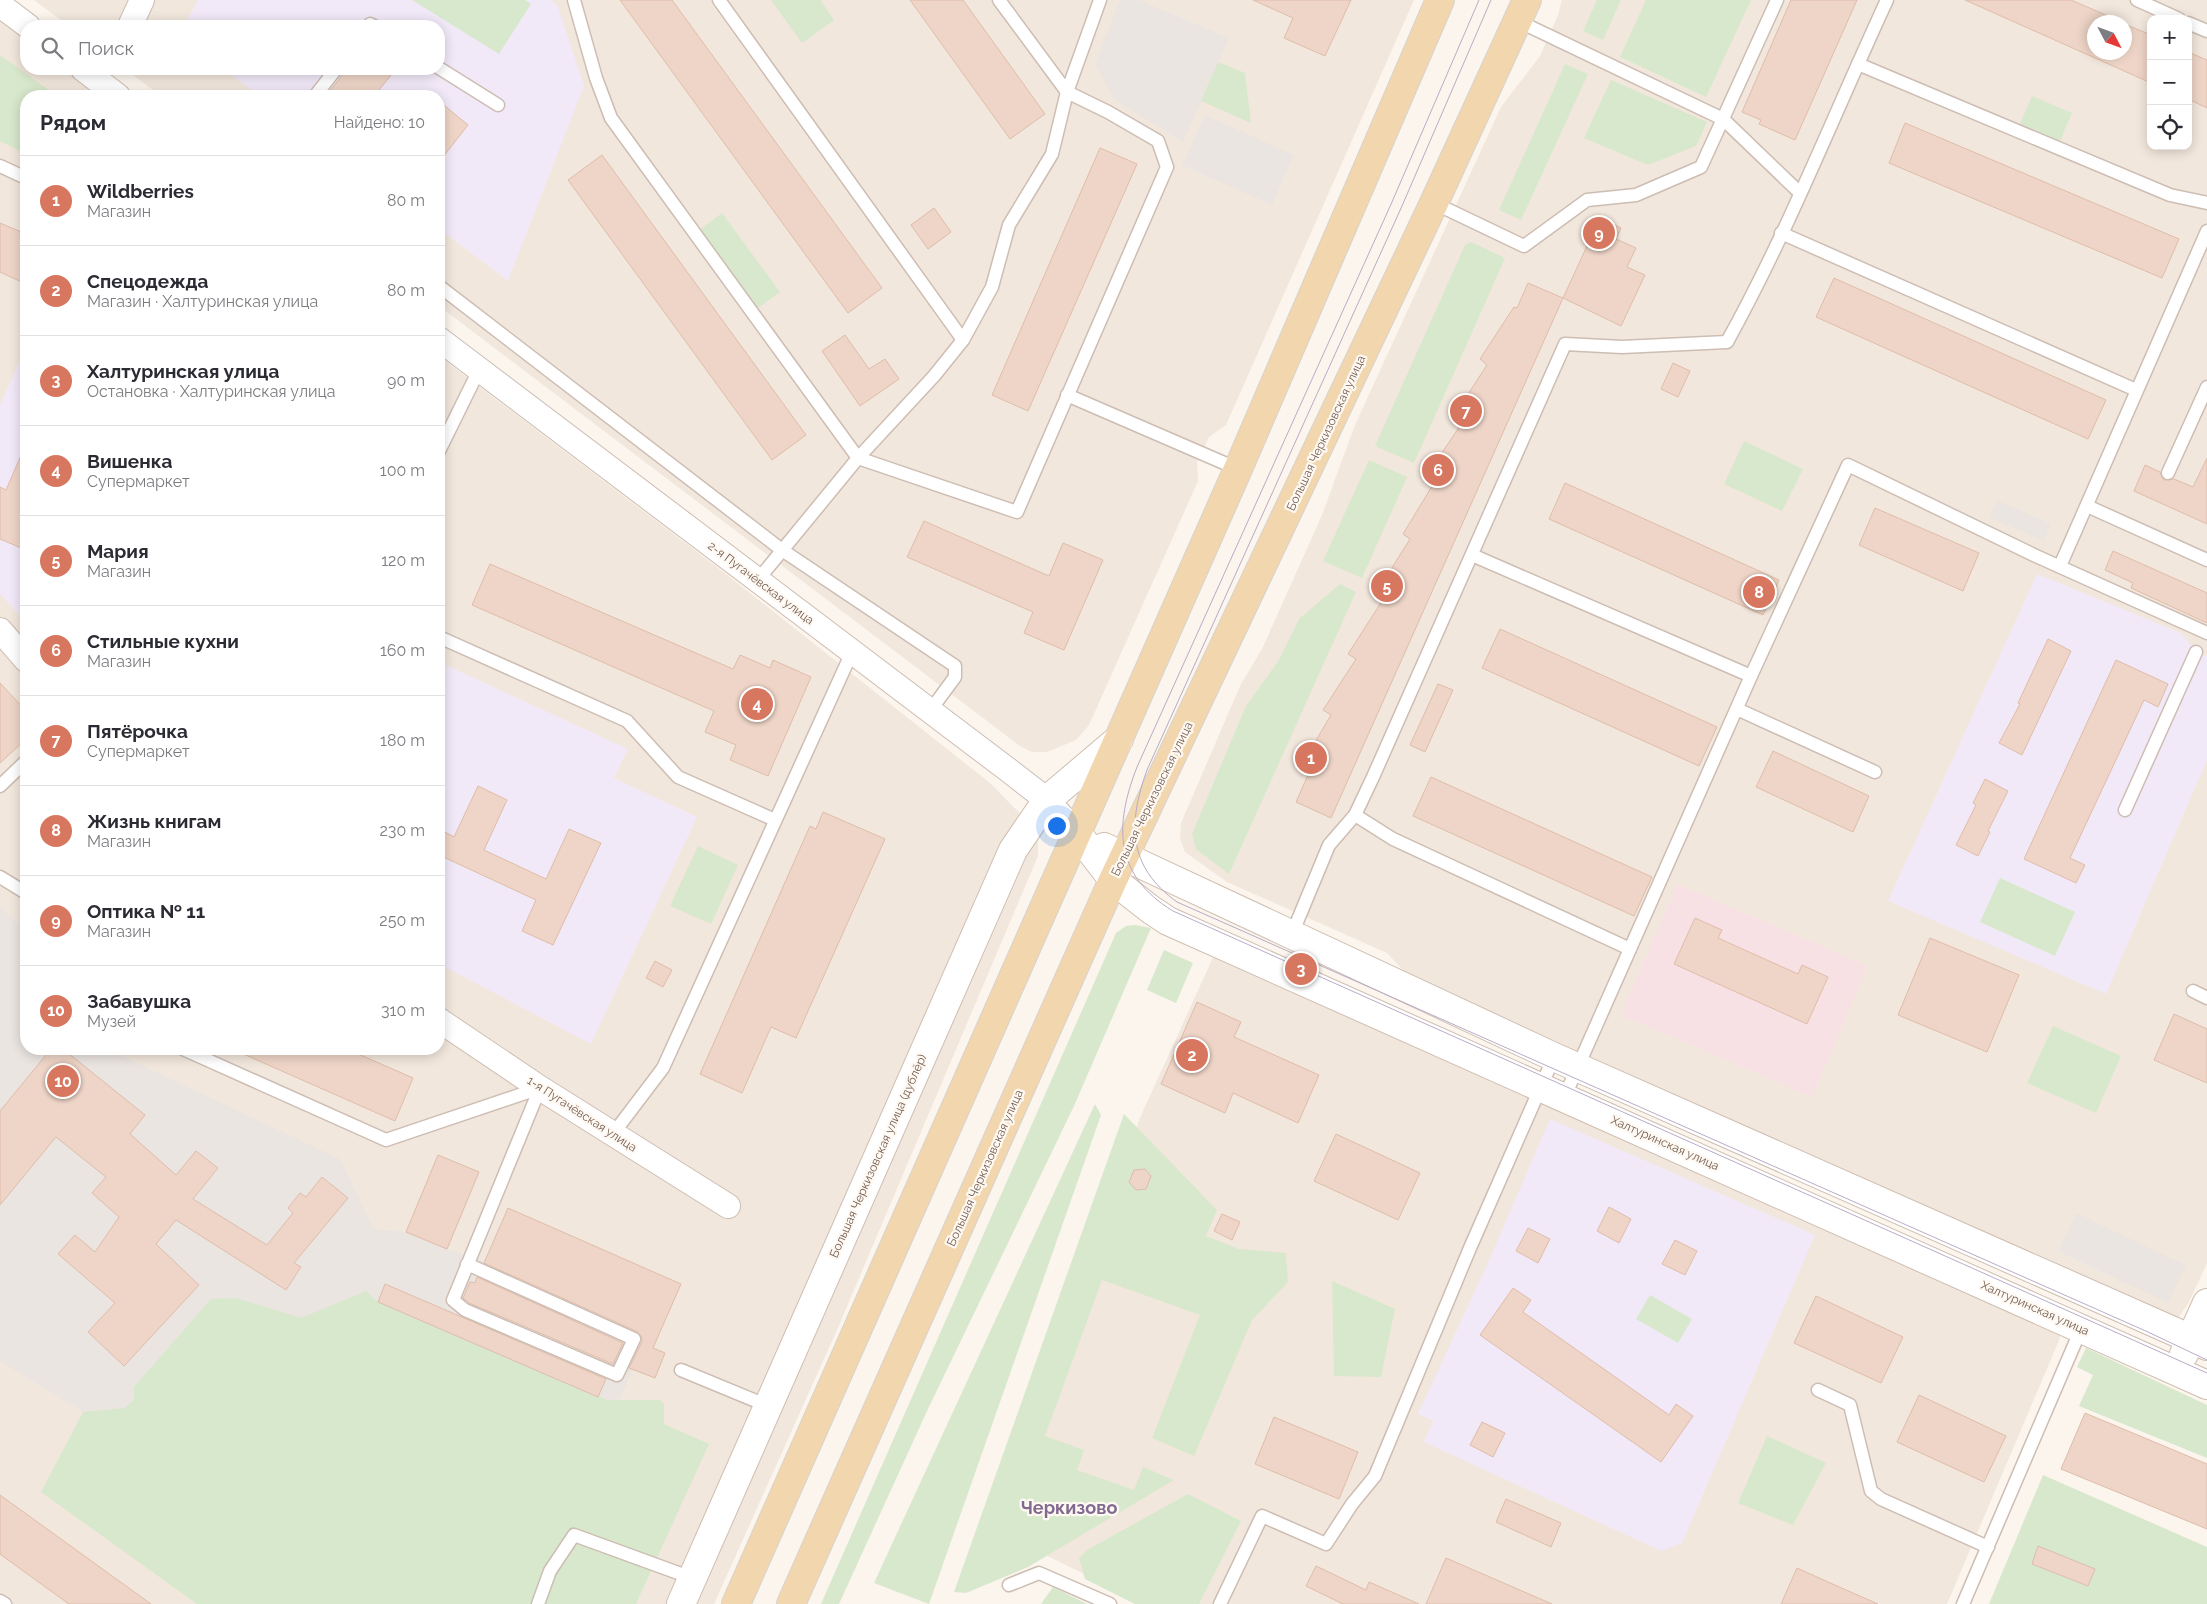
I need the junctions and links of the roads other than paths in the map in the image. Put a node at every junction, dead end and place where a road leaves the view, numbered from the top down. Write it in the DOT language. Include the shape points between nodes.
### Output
graph roads {
  1 [pos="142,0"];
  2 [pos="574,0"];
  3 [pos="719,0"];
  4 [pos="999,0"];
  5 [pos="1100,0"];
  6 [pos="1440,0"];
  7 [pos="1777,0"];
  8 [pos="1887,0"];
  9 [pos="2137,0"];
  10 [pos="0,5"];
  11 [pos="1522,10"];
  12 [pos="2170,15"];
  13 [pos="20,20"];
  14 [pos="133,20"];
  15 [pos="2192,25"];
  16 [pos="2207,31"];
  17 [pos="1858,64"];
  18 [pos="445,72"];
  19 [pos="95,75"];
  20 [pos="331,75"];
  21 [pos="110,83"];
  22 [pos="320,90"];
  23 [pos="1067,92"];
  24 [pos="498,105"];
  25 [pos="1723,119"];
  26 [pos="0,166"];
  27 [pos="20,175"];
  28 [pos="1800,193"];
  29 [pos="1434,203"];
  30 [pos="2207,204"];
  31 [pos="1781,232"];
  32 [pos="2207,233"];
  33 [pos="445,291"];
  34 [pos="963,340"];
  35 [pos="445,344"];
  36 [pos="479,370"];
  37 [pos="2207,387"];
  38 [pos="2136,390"];
  39 [pos="1068,395"];
  40 [pos="445,439"];
  41 [pos="858,458"];
  42 [pos="1238,469"];
  43 [pos="2168,473"];
  44 [pos="2087,506"];
  45 [pos="782,550"];
  46 [pos="1472,555"];
  47 [pos="2207,560"];
  48 [pos="2060,566"];
  49 [pos="757,581"];
  50 [pos="0,630"];
  51 [pos="2207,633"];
  52 [pos="445,640"];
  53 [pos="852,652"];
  54 [pos="2196,652"];
  55 [pos="20,653"];
  56 [pos="1751,676"];
  57 [pos="1736,709"];
  58 [pos="930,711"];
  59 [pos="1119,739"];
  60 [pos="20,767"];
  61 [pos="1875,772"];
  62 [pos="0,786"];
  63 [pos="1046,800"];
  64 [pos="2125,810"];
  65 [pos="1355,815"];
  66 [pos="775,820"];
  67 [pos="1077,833"];
  68 [pos="1119,868"];
  69 [pos="0,877"];
  70 [pos="20,889"];
  71 [pos="1292,934"];
  72 [pos="1630,949"];
  73 [pos="2193,991"];
  74 [pos="2207,998"];
  75 [pos="445,1024"];
  76 [pos="196,1055"];
  77 [pos="1566,1062"];
  78 [pos="540,1088"];
  79 [pos="1552,1093"];
  80 [pos="613,1134"];
  81 [pos="728,1206"];
  82 [pos="466,1264"];
  83 [pos="2207,1303"];
  84 [pos="2081,1329"];
  85 [pos="2199,1342"];
  86 [pos="681,1370"];
  87 [pos="2176,1371"];
  88 [pos="2207,1385"];
  89 [pos="1818,1390"];
  90 [pos="768,1406"];
  91 [pos="1988,1546"];
  92 [pos="692,1578"];
  93 [pos="1009,1585"];
  94 [pos="0,1600"];
  95 [pos="5,1604"];
  96 [pos="538,1604"];
  97 [pos="681,1604"];
  98 [pos="736,1604"];
  99 [pos="791,1604"];
  100 [pos="1110,1604"];
  101 [pos="1220,1604"];
  102 [pos="1963,1604"];
  1 -- 14 [label="street"];
  2 -- 41 [label="lane" via="610,118"];
  3 -- 34 [label="lane"];
  4 -- 23 [label="lane"];
  5 -- 23 [label="lane"];
  6 -- 42 [label="main road"];
  7 -- 25 [label="lane"];
  8 -- 17 [label="lane"];
  9 -- 12 [label="lane"];
  10 -- 13 [label="street"];
  11 -- 25 [label="lane"];
  11 -- 29 [label="main road, Большая Черкизовская улица"];
  15 -- 16 [label="lane"];
  17 -- 28 [label="lane"];
  17 -- 30 [label="lane" via="2170,195"];
  18 -- 24 [label="lane"];
  19 -- 21 [label="street"];
  20 -- 22 [label="lane"];
  23 -- 34 [label="lane" via="1052,154 1009,225 992,287"];
  23 -- 39 [label="lane" via="1158,141 1167,167"];
  25 -- 28 [label="lane"];
  25 -- 29 [label="lane" via="1701,167 1636,195 1587,200 1524,246"];
  26 -- 27 [label="lane"];
  28 -- 31 [label="lane"];
  29 -- 68 [label="main road, Большая Черкизовская улица"];
  31 -- 38 [label="lane"];
  31 -- 46 [label="lane" via="1727,342 1622,348 1565,344"];
  32 -- 38 [label="lane"];
  33 -- 45 [label="lane"];
  34 -- 41 [label="lane"];
  35 -- 36 [label="street, 2-я Пугачёвская улица"];
  36 -- 40 [label="lane"];
  36 -- 49 [label="street, 2-я Пугачёвская улица"];
  37 -- 43 [label="lane"];
  38 -- 44 [label="lane"];
  39 -- 41 [label="lane" via="1017,512"];
  39 -- 42 [label="lane"];
  41 -- 45 [label="lane"];
  42 -- 59 [label="main road"];
  44 -- 47 [label="lane"];
  44 -- 48 [label="lane"];
  45 -- 49 [label="lane"];
  45 -- 58 [label="lane" via="955,666 955,676"];
  46 -- 56 [label="lane"];
  46 -- 65 [label="lane"];
  48 -- 51 [label="lane"];
  48 -- 56 [label="lane" via="1848,465"];
  49 -- 53 [label="street, 2-я Пугачёвская улица"];
  50 -- 55 [label="street"];
  52 -- 66 [label="lane" via="627,721 678,777"];
  53 -- 58 [label="street, 2-я Пугачёвская улица"];
  53 -- 66 [label="lane"];
  54 -- 64 [label="lane"];
  56 -- 57 [label="lane"];
  57 -- 61 [label="lane"];
  57 -- 72 [label="lane"];
  58 -- 63 [label="street, 2-я Пугачёвская улица"];
  59 -- 63 [label="street, Большая Черкизовская улица (дублёр)"];
  59 -- 67 [label="main road"];
  60 -- 62 [label="lane"];
  63 -- 67 [label="street, 2-я Пугачёвская улица"];
  63 -- 90 [label="street, Большая Черкизовская улица (дублёр)" via="1013,850"];
  65 -- 71 [label="lane" via="1329,845"];
  65 -- 72 [label="lane" via="1392,839"];
  66 -- 80 [label="lane" via="663,1068"];
  67 -- 68 [label="street, Халтуринская улица"];
  67 -- 98 [label="main road"];
  68 -- 71 [label="street, Халтуринская улица"];
  68 -- 79 [label="street, Халтуринская улица" via="1150,909 1168,921"];
  68 -- 99 [label="main road, Большая Черкизовская улица"];
  69 -- 70 [label="lane"];
  71 -- 77 [label="street, Халтуринская улица"];
  72 -- 77 [label="lane"];
  73 -- 74 [label="lane"];
  75 -- 78 [label="street, 1-я Пугачёвская улица"];
  76 -- 78 [label="lane" via="386,1140"];
  77 -- 79 [label="lane"];
  77 -- 79 [label="lane"];
  77 -- 85 [label="street, Халтуринская улица"];
  78 -- 80 [label="street, 1-я Пугачёвская улица"];
  78 -- 82 [label="lane"];
  79 -- 84 [label="street, Халтуринская улица"];
  79 -- 101 [label="lane" via="1466,1257 1375,1476 1326,1544 1262,1516"];
  80 -- 81 [label="street, 1-я Пугачёвская улица"];
  82 -- 82 [label="lane" via="453,1300 465,1310 617,1375 634,1338"];
  83 -- 85 [label="street"];
  84 -- 87 [label="street, Халтуринская улица"];
  84 -- 91 [label="lane"];
  85 -- 87 [label="street"];
  86 -- 90 [label="lane"];
  87 -- 88 [label="street, Халтуринская улица"];
  89 -- 91 [label="lane" via="1850,1404 1871,1491 1881,1499"];
  90 -- 92 [label="street, Большая Черкизовская улица (дублёр)"];
  91 -- 102 [label="lane"];
  92 -- 96 [label="lane" via="574,1535 550,1571"];
  92 -- 97 [label="street, Большая Черкизовская улица (дублёр)"];
  93 -- 100 [label="lane" via="1039,1574"];
  94 -- 95 [label="lane"];
}
